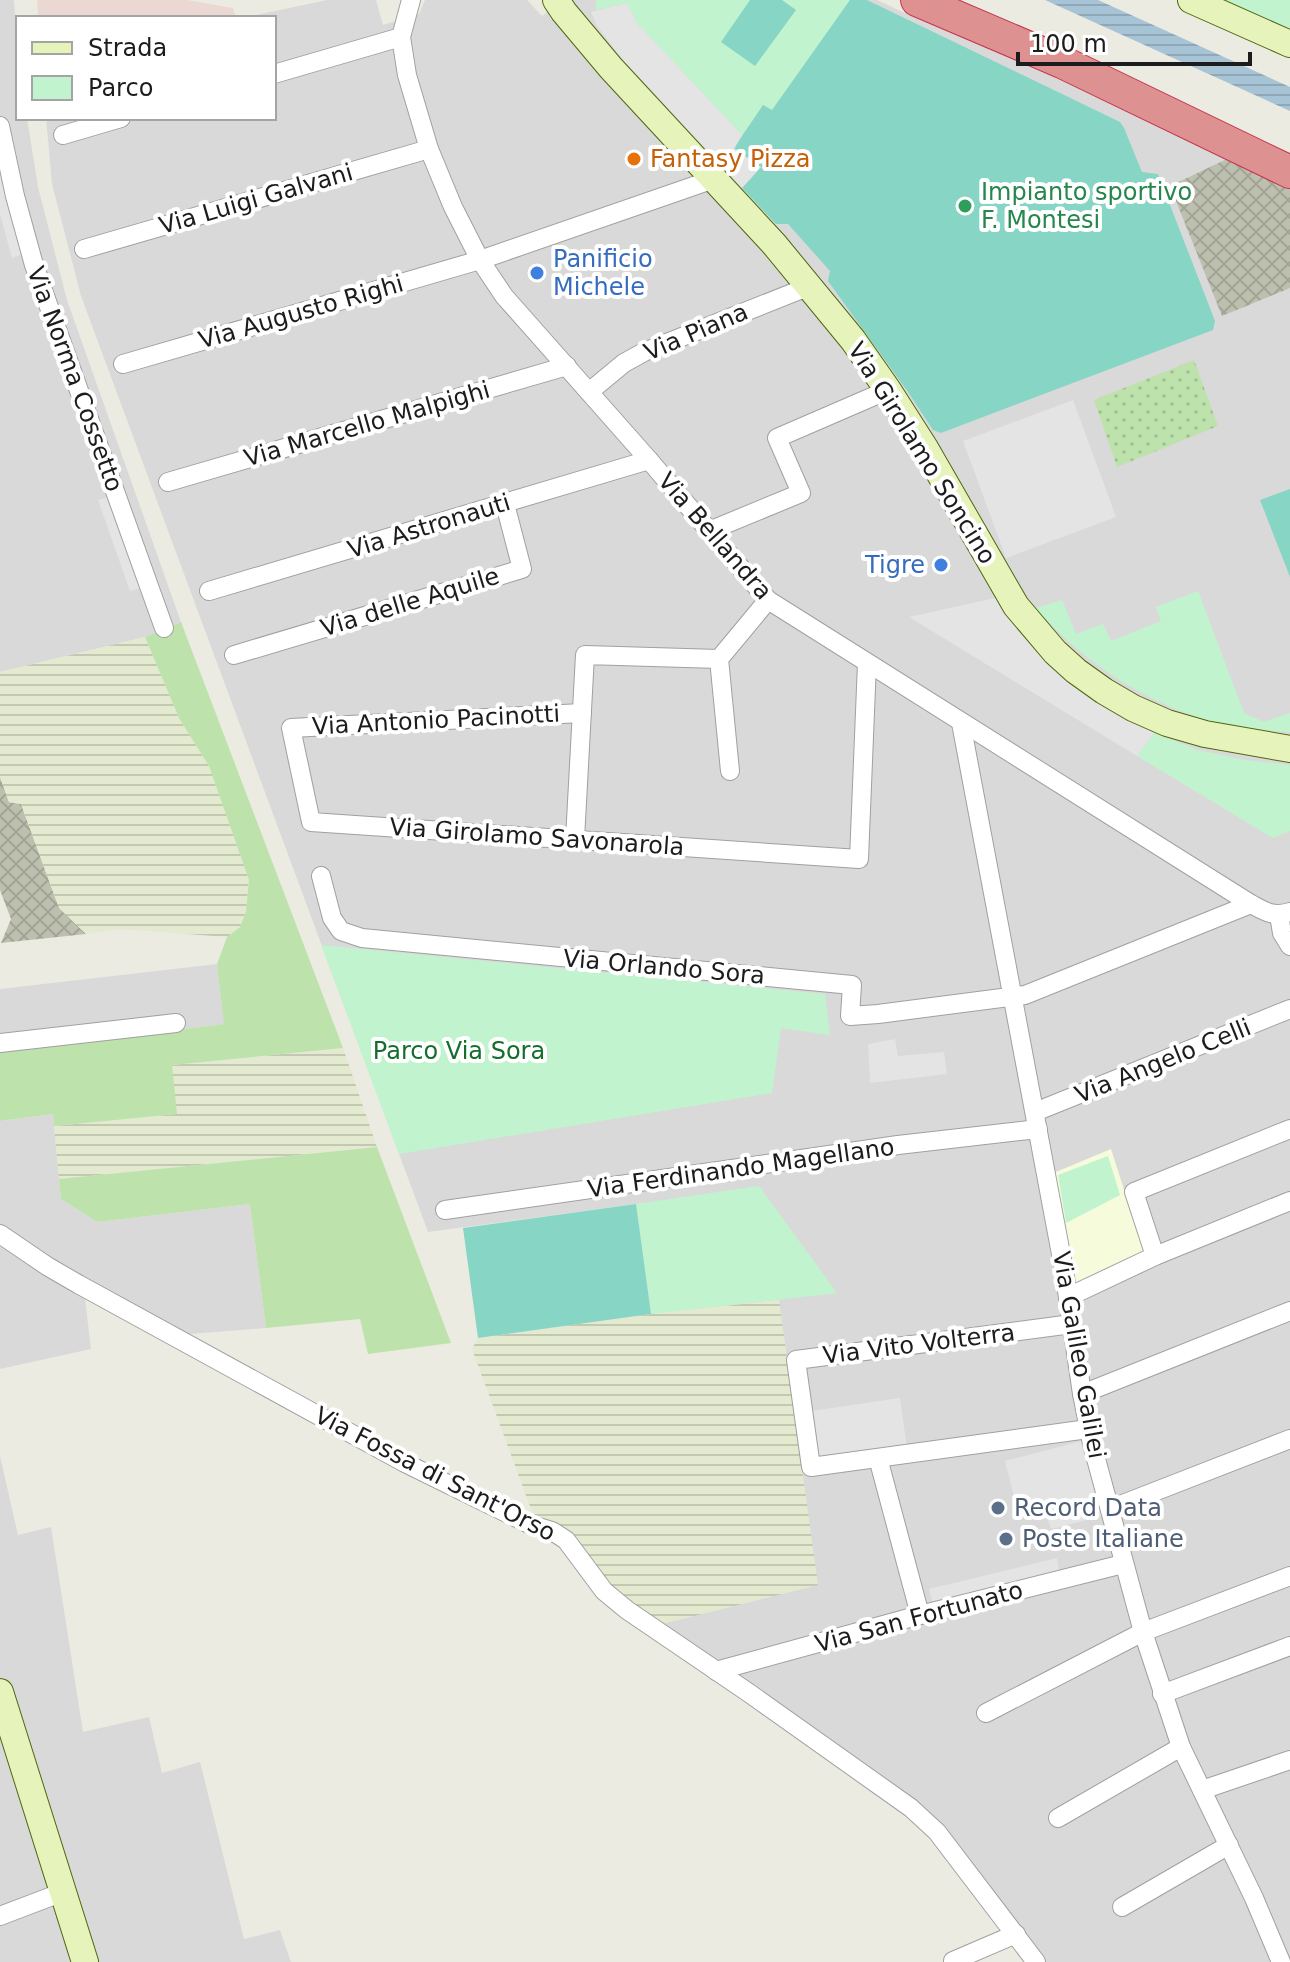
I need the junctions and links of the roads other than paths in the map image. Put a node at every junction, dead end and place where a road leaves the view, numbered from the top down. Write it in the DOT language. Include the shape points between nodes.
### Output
graph roads {
  1 [pos="556,0"];
  2 [pos="578,0"];
  3 [pos="917,0"];
  4 [pos="964,0"];
  5 [pos="1191,0"];
  6 [pos="406,5"];
  7 [pos="579,29"];
  8 [pos="401,37"];
  9 [pos="1290,44"];
  10 [pos="276,73"];
  11 [pos="114,120"];
  12 [pos="0,126"];
  13 [pos="63,135"];
  14 [pos="429,149"];
  15 [pos="1290,151"];
  16 [pos="1290,172"];
  17 [pos="714,179"];
  18 [pos="84,249"];
  19 [pos="480,260"];
  20 [pos="810,286"];
  21 [pos="123,364"];
  22 [pos="567,366"];
  23 [pos="888,390"];
  24 [pos="589,392"];
  25 [pos="649,460"];
  26 [pos="168,482"];
  27 [pos="505,504"];
  28 [pos="709,531"];
  29 [pos="209,591"];
  30 [pos="768,600"];
  31 [pos="164,628"];
  32 [pos="234,655"];
  33 [pos="719,659"];
  34 [pos="867,663"];
  35 [pos="582,713"];
  36 [pos="961,723"];
  37 [pos="291,728"];
  38 [pos="1290,749"];
  39 [pos="730,771"];
  40 [pos="575,839"];
  41 [pos="321,876"];
  42 [pos="1251,904"];
  43 [pos="1285,914"];
  44 [pos="1290,946"];
  45 [pos="1013,996"];
  46 [pos="1290,1009"];
  47 [pos="176,1023"];
  48 [pos="0,1043"];
  49 [pos="1037,1120"];
  50 [pos="1290,1129"];
  51 [pos="1290,1201"];
  52 [pos="445,1210"];
  53 [pos="0,1234"];
  54 [pos="1155,1256"];
  55 [pos="1068,1297"];
  56 [pos="1290,1311"];
  57 [pos="1072,1324"];
  58 [pos="1082,1394"];
  59 [pos="1088,1429"];
  60 [pos="1290,1439"];
  61 [pos="878,1458"];
  62 [pos="1110,1509"];
  63 [pos="1123,1564"];
  64 [pos="1290,1576"];
  65 [pos="920,1615"];
  66 [pos="1143,1632"];
  67 [pos="1290,1646"];
  68 [pos="716,1671"];
  69 [pos="0,1692"];
  70 [pos="1162,1694"];
  71 [pos="986,1713"];
  72 [pos="1181,1747"];
  73 [pos="1290,1760"];
  74 [pos="1202,1790"];
  75 [pos="1058,1818"];
  76 [pos="1229,1845"];
  77 [pos="63,1892"];
  78 [pos="1122,1907"];
  79 [pos="0,1916"];
  80 [pos="1016,1934"];
  81 [pos="85,1962"];
  82 [pos="953,1962"];
  83 [pos="1036,1962"];
  84 [pos="1281,1962"];
  1 -- 7 [label="main road, Via Girolamo Soncino"];
  2 -- 7 [label="main road"];
  3 -- 16 [label="highway" via="1062,62"];
  4 -- 15 [label="highway"];
  5 -- 9 [label="main road"];
  6 -- 8 [label="street, Via Bellandra"];
  7 -- 17 [label="main road, Via Girolamo Soncino"];
  8 -- 10 [label="street"];
  8 -- 14 [label="street, Via Bellandra"];
  11 -- 13 [label="street"];
  12 -- 31 [label="street, Via Norma Cossetto" via="34,265"];
  14 -- 18 [label="street, Via Luigi Galvani"];
  14 -- 19 [label="street, Via Bellandra"];
  17 -- 19 [label="street, Via Augusto Righi"];
  17 -- 20 [label="main road, Via Girolamo Soncino"];
  19 -- 21 [label="street, Via Augusto Righi"];
  19 -- 22 [label="street, Via Bellandra" via="504,296"];
  20 -- 23 [label="main road, Via Girolamo Soncino"];
  20 -- 24 [label="street, Via Piana" via="644,352"];
  22 -- 24 [label="street, Via Bellandra"];
  22 -- 26 [label="street, Via Marcello Malpighi"];
  23 -- 28 [label="street" via="777,438 801,493"];
  23 -- 38 [label="main road, Via Girolamo Soncino" via="1016,606 1076,671 1167,723"];
  24 -- 25 [label="street, Via Bellandra"];
  25 -- 27 [label="street, Via Astronauti"];
  25 -- 28 [label="street, Via Bellandra"];
  27 -- 29 [label="street, Via Astronauti"];
  27 -- 32 [label="street, Via delle Aquile" via="522,569"];
  28 -- 30 [label="street, Via Bellandra"];
  30 -- 33 [label="street"];
  30 -- 34 [label="street, Via Bellandra"];
  33 -- 35 [label="street" via="585,655"];
  33 -- 39 [label="street"];
  34 -- 36 [label="street, Via Bellandra"];
  34 -- 40 [label="street, Via Girolamo Savonarola" via="859,859"];
  35 -- 37 [label="street, Via Antonio Pacinotti"];
  35 -- 40 [label="street"];
  36 -- 42 [label="street, Via Bellandra"];
  36 -- 45 [label="street, Via Galileo Galilei"];
  37 -- 40 [label="street, Via Girolamo Savonarola" via="311,822"];
  41 -- 45 [label="street, Via Orlando Sora" via="332,918 341,931 362,938 852,985 850,1016"];
  42 -- 43 [label="street, Via Bellandra"];
  42 -- 45 [label="street"];
  43 -- 44 [label="street, Via Bellandra" via="1282,933"];
  45 -- 49 [label="street, Via Galileo Galilei"];
  46 -- 49 [label="street, Via Angelo Celli"];
  47 -- 48 [label="street"];
  49 -- 52 [label="street, Via Ferdinando Magellano"];
  49 -- 55 [label="street, Via Galileo Galilei"];
  50 -- 54 [label="street" via="1134,1192"];
  51 -- 54 [label="street"];
  53 -- 68 [label="street, Via Fossa di Sant'Orso" via="78,1284 405,1463 552,1531 566,1540 604,1591"];
  54 -- 55 [label="street"];
  55 -- 57 [label="street, Via Galileo Galilei"];
  56 -- 58 [label="street"];
  57 -- 58 [label="street, Via Galileo Galilei"];
  57 -- 61 [label="street, Via Vito Volterra" via="796,1360 811,1467"];
  58 -- 59 [label="street, Via Galileo Galilei"];
  59 -- 61 [label="street"];
  59 -- 62 [label="street, Via Galileo Galilei"];
  60 -- 62 [label="street"];
  61 -- 65 [label="street"];
  62 -- 63 [label="street, Via Galileo Galilei"];
  63 -- 65 [label="street, Via San Fortunato"];
  63 -- 66 [label="street, Via Galileo Galilei"];
  64 -- 66 [label="street"];
  65 -- 68 [label="street, Via San Fortunato"];
  66 -- 70 [label="street, Via Galileo Galilei"];
  66 -- 71 [label="street"];
  67 -- 70 [label="street"];
  68 -- 80 [label="street, Via Fossa di Sant'Orso" via="911,1808 937,1832"];
  69 -- 77 [label="main road"];
  70 -- 72 [label="street, Via Galileo Galilei"];
  72 -- 74 [label="street, Via Galileo Galilei"];
  72 -- 75 [label="street"];
  73 -- 74 [label="street"];
  74 -- 76 [label="street, Via Galileo Galilei"];
  76 -- 78 [label="street"];
  76 -- 84 [label="street, Via Galileo Galilei"];
  77 -- 79 [label="street"];
  77 -- 81 [label="main road"];
  80 -- 82 [label="street"];
  80 -- 83 [label="street, Via Fossa di Sant'Orso"];
}
